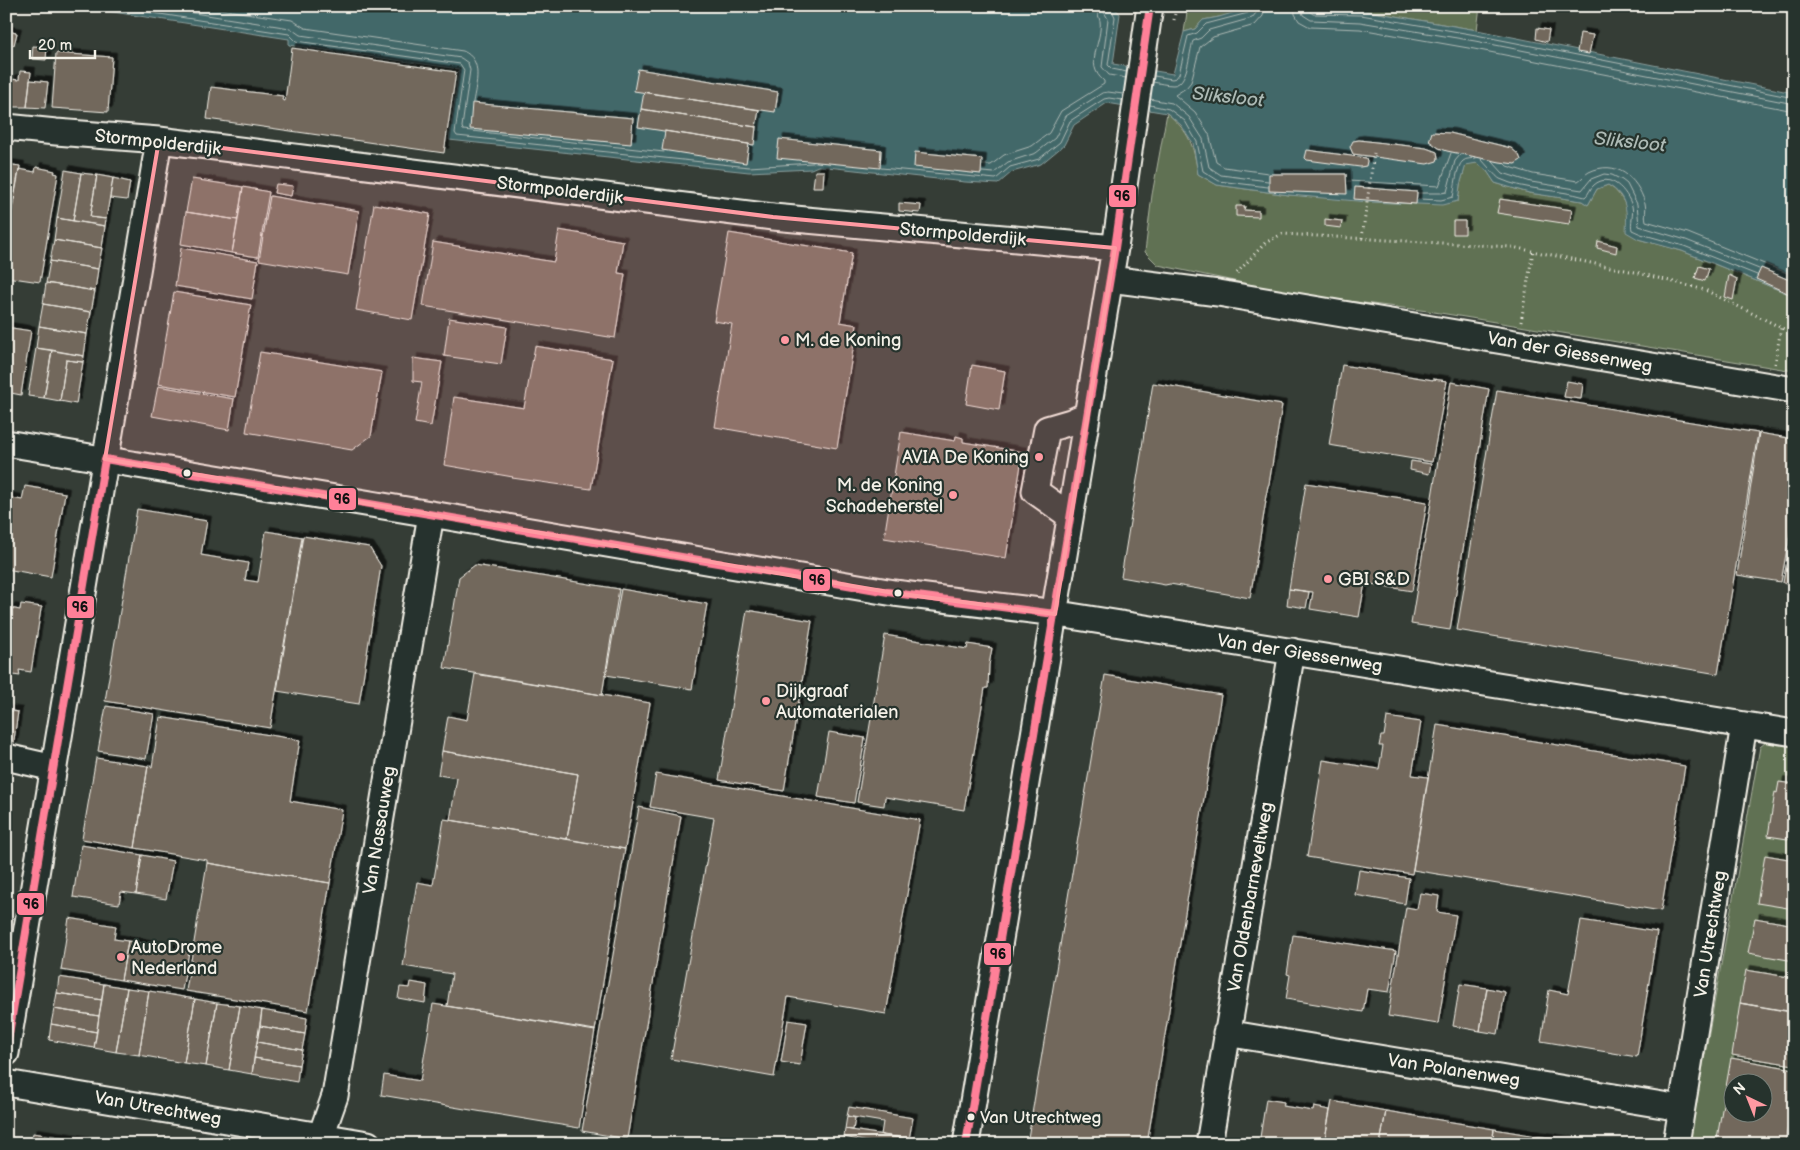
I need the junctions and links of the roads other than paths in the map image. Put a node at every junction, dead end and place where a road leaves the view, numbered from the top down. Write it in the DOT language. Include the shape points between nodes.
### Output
graph roads {
  1 [pos="1150,8"];
  2 [pos="6,127"];
  3 [pos="159,140"];
  4 [pos="1115,248"];
  5 [pos="1110,279"];
  6 [pos="1783,388"];
  7 [pos="1087,415"];
  8 [pos="6,443"];
  9 [pos="105,460"];
  10 [pos="431,514"];
  11 [pos="1070,516"];
  12 [pos="1054,614"];
  13 [pos="1292,651"];
  14 [pos="1744,725"];
  15 [pos="1794,733"];
  16 [pos="6,757"];
  17 [pos="54,768"];
  18 [pos="1226,1033"];
  19 [pos="6,1053"];
  20 [pos="6,1083"];
  21 [pos="1681,1108"];
  22 [pos="320,1140"];
  23 [pos="368,1144"];
  24 [pos="966,1144"];
  25 [pos="1209,1144"];
  26 [pos="1676,1144"];
  1 -- 4 [label="street"];
  2 -- 3 [label="street, Stormpolderdijk"];
  3 -- 4 [label="street, Stormpolderdijk" via="773,216"];
  3 -- 9 [label="street"];
  4 -- 5 [label="street"];
  5 -- 6 [label="street, Van der Giessenweg" via="1218,293"];
  5 -- 7 [label="street"];
  7 -- 11 [label="street"];
  7 -- 11 [label="street" via="1047,429 1036,481 1035,491"];
  8 -- 9 [label="street, Van der Giessenweg"];
  9 -- 10 [label="street, Van der Giessenweg"];
  9 -- 17 [label="street"];
  10 -- 12 [label="street, Van der Giessenweg" via="894,593"];
  10 -- 22 [label="street, Van Nassauweg" via="335,1096"];
  11 -- 12 [label="street"];
  12 -- 13 [label="street, Van der Giessenweg"];
  12 -- 24 [label="street"];
  13 -- 14 [label="street, Van der Giessenweg"];
  13 -- 18 [label="street, Van Oldenbarneveltweg"];
  14 -- 15 [label="street, Van der Giessenweg"];
  14 -- 21 [label="street, Van Utrechtweg"];
  16 -- 17 [label="street"];
  17 -- 19 [label="street"];
  18 -- 21 [label="street, Van Polanenweg"];
  18 -- 25 [label="street, Van Oldenbarneveltweg"];
  20 -- 22 [label="street, Van Utrechtweg"];
  21 -- 26 [label="street, Van Utrechtweg"];
  22 -- 23 [label="street, Van Utrechtweg"];
}
